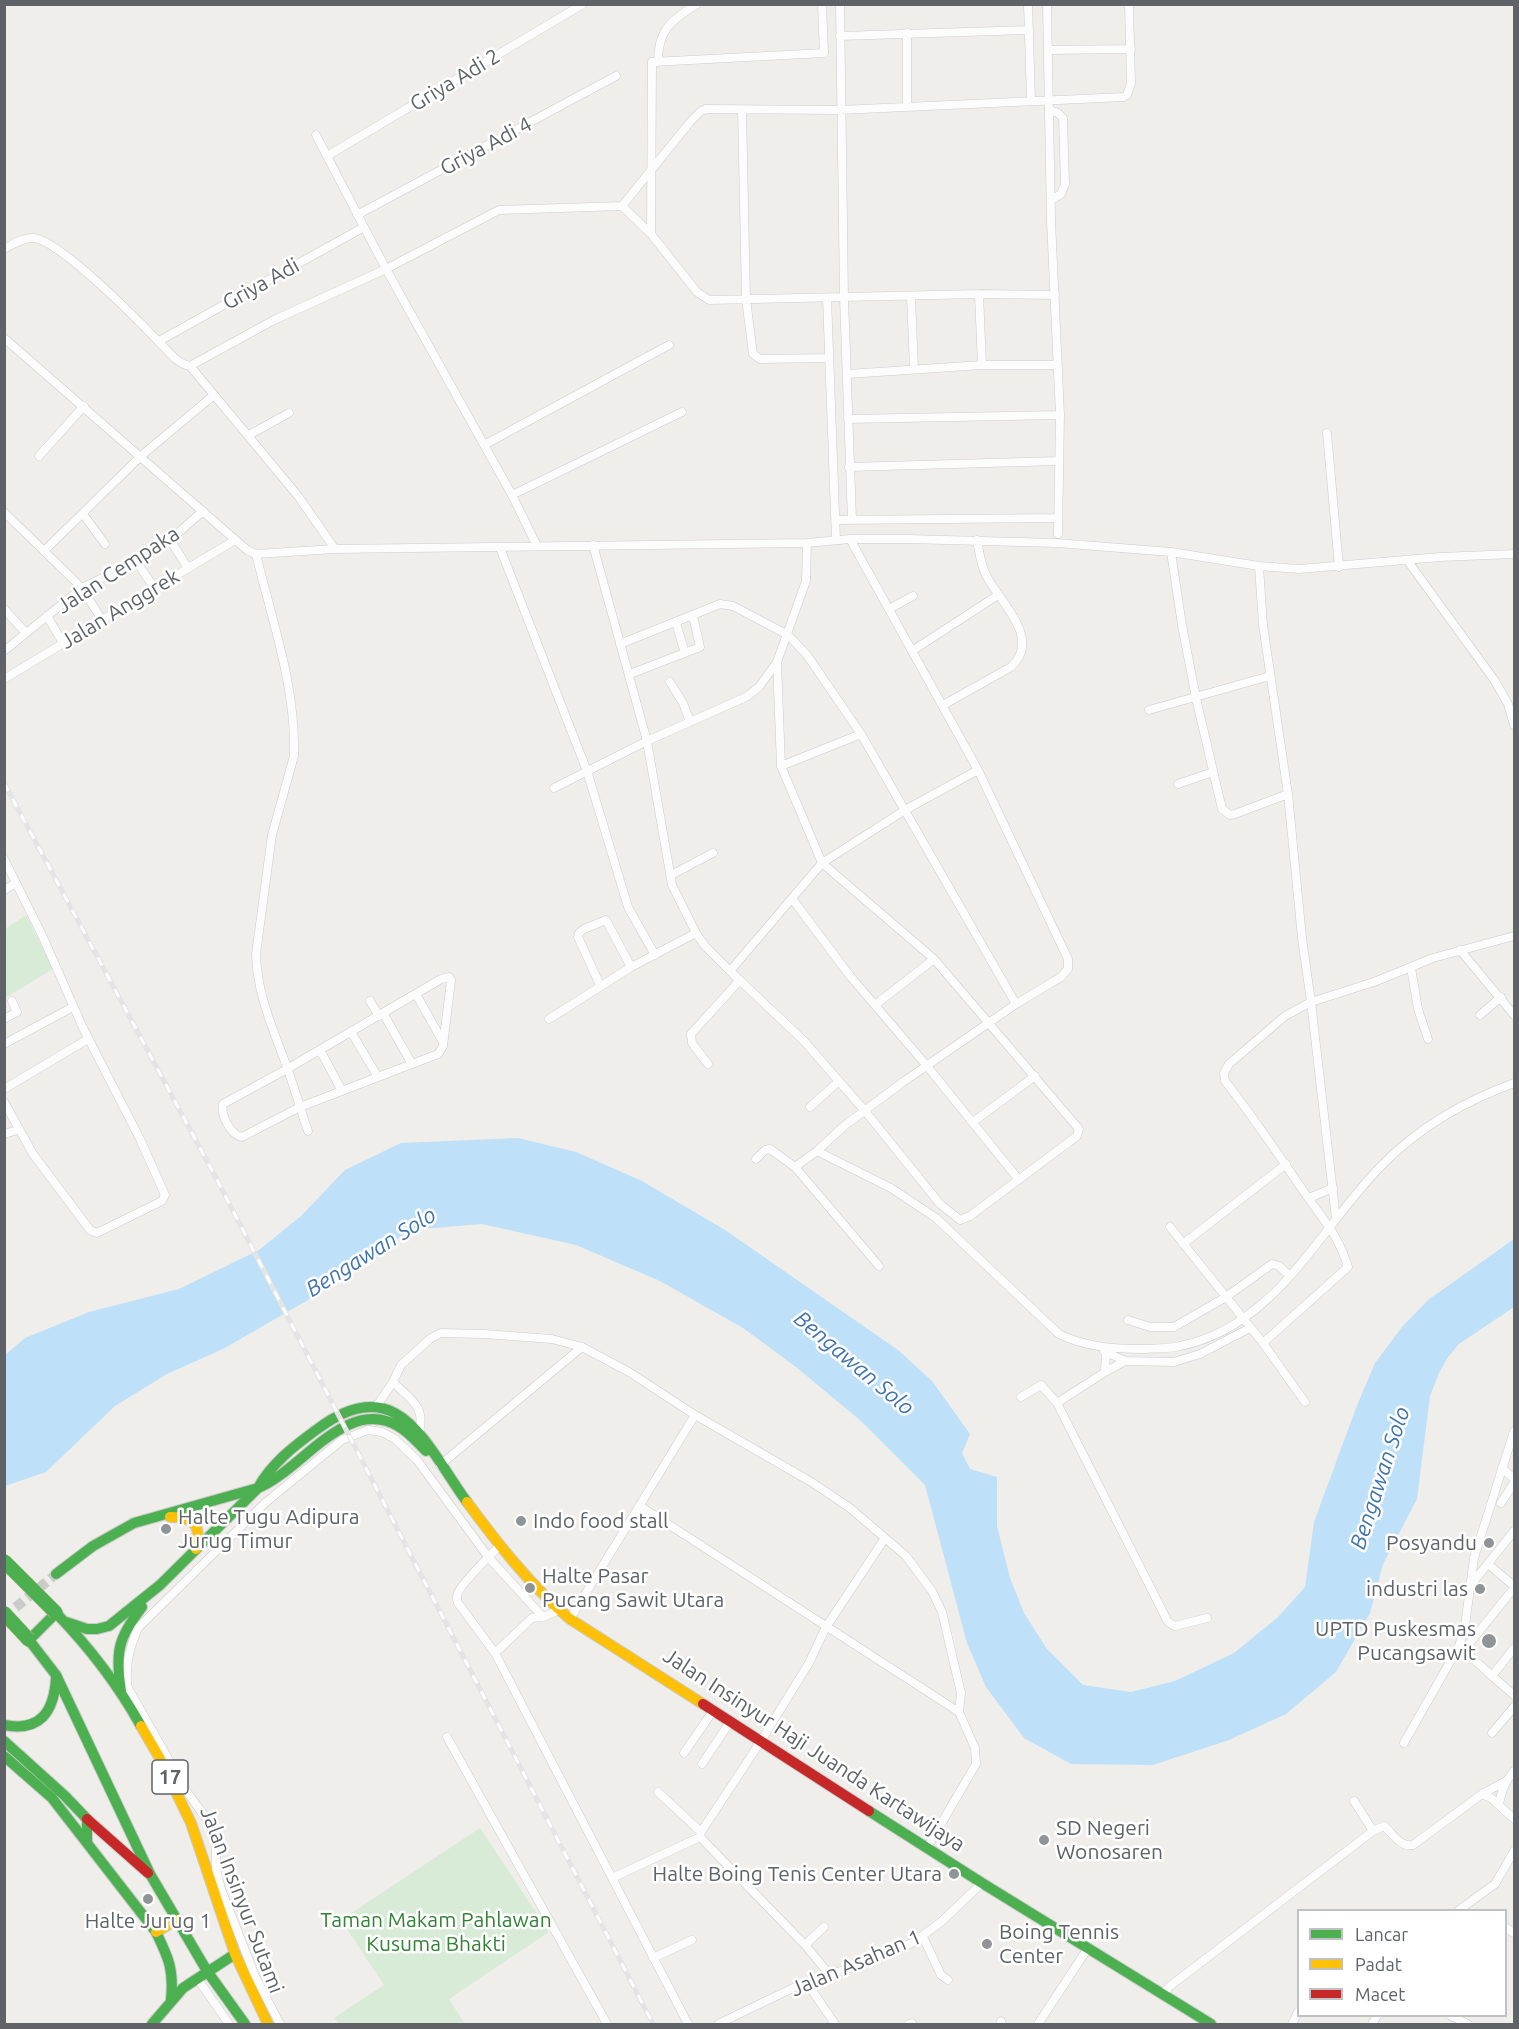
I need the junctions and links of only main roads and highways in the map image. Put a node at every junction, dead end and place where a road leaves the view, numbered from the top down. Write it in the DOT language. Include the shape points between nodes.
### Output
graph roads {
  1 [pos="438,1463"];
  2 [pos="258,1488"];
  3 [pos="154,1518"];
  4 [pos="196,1549"];
  5 [pos="4,1561"];
  6 [pos="56,1574"];
  7 [pos="160,1585"];
  8 [pos="4,1612"];
  9 [pos="60,1617"];
  10 [pos="29,1640"];
  11 [pos="56,1675"];
  12 [pos="121,1691"];
  13 [pos="4,1725"];
  14 [pos="4,1741"];
  15 [pos="4,1756"];
  16 [pos="87,1819"];
  17 [pos="87,1841"];
  18 [pos="150,1874"];
  19 [pos="176,1920"];
  20 [pos="156,1932"];
  21 [pos="235,1954"];
  22 [pos="202,1975"];
  23 [pos="171,2000"];
  24 [pos="152,2025"];
  25 [pos="245,2025"];
  26 [pos="268,2025"];
  27 [pos="1211,2025"];
  1 -- 2 [label="main road, Jalan Insinyur Haji Juanda Kartawijaya" via="402,1428 372,1419 335,1433 286,1478"];
  1 -- 2 [label="main road, Jalan Insinyur Haji Juanda Kartawijaya" via="419,1432 399,1414 376,1407 351,1411 318,1429 265,1475"];
  1 -- 27 [label="main road, Jalan Insinyur Haji Juanda Kartawijaya" via="500,1545 565,1615"];
  2 -- 3 [label="main road"];
  2 -- 4 [label="main road, Jalan Insinyur Haji Juanda Kartawijaya"];
  3 -- 4 [label="main road" via="185,1517 193,1522 199,1537"];
  3 -- 6 [label="main road" via="121,1528"];
  4 -- 7 [label="main road, Jalan Insinyur Haji Juanda Kartawijaya"];
  5 -- 9 [label="main road, 17, bridge"];
  7 -- 9 [label="main road, Jalan Insinyur Haji Juanda Kartawijaya" via="99,1630 86,1630"];
  7 -- 12 [label="main road, Jalan Insinyur Haji Juanda Kartawijaya" via="119,1641 116,1658"];
  8 -- 10 [label="main road, bridge"];
  9 -- 10 [label="main road"];
  9 -- 12 [label="main road, Jalan Insinyur Sutami / 17"];
  10 -- 11 [label="main road"];
  11 -- 13 [label="main road" via="54,1698 44,1718 20,1728"];
  11 -- 18 [label="main road"];
  12 -- 21 [label="main road, Jalan Insinyur Sutami / 17" via="182,1802 217,1891"];
  14 -- 16 [label="main road"];
  15 -- 17 [label="main road" via="52,1798"];
  16 -- 17 [label="main road"];
  16 -- 18 [label="main road"];
  17 -- 20 [label="main road"];
  18 -- 19 [label="main road"];
  19 -- 20 [label="main road"];
  19 -- 22 [label="main road"];
  20 -- 23 [label="main road" via="173,1977"];
  21 -- 22 [label="main road"];
  21 -- 26 [label="main road, Jalan Insinyur Sutami / 17"];
  22 -- 23 [label="main road"];
  22 -- 25 [label="main road"];
  23 -- 24 [label="main road"];
}
